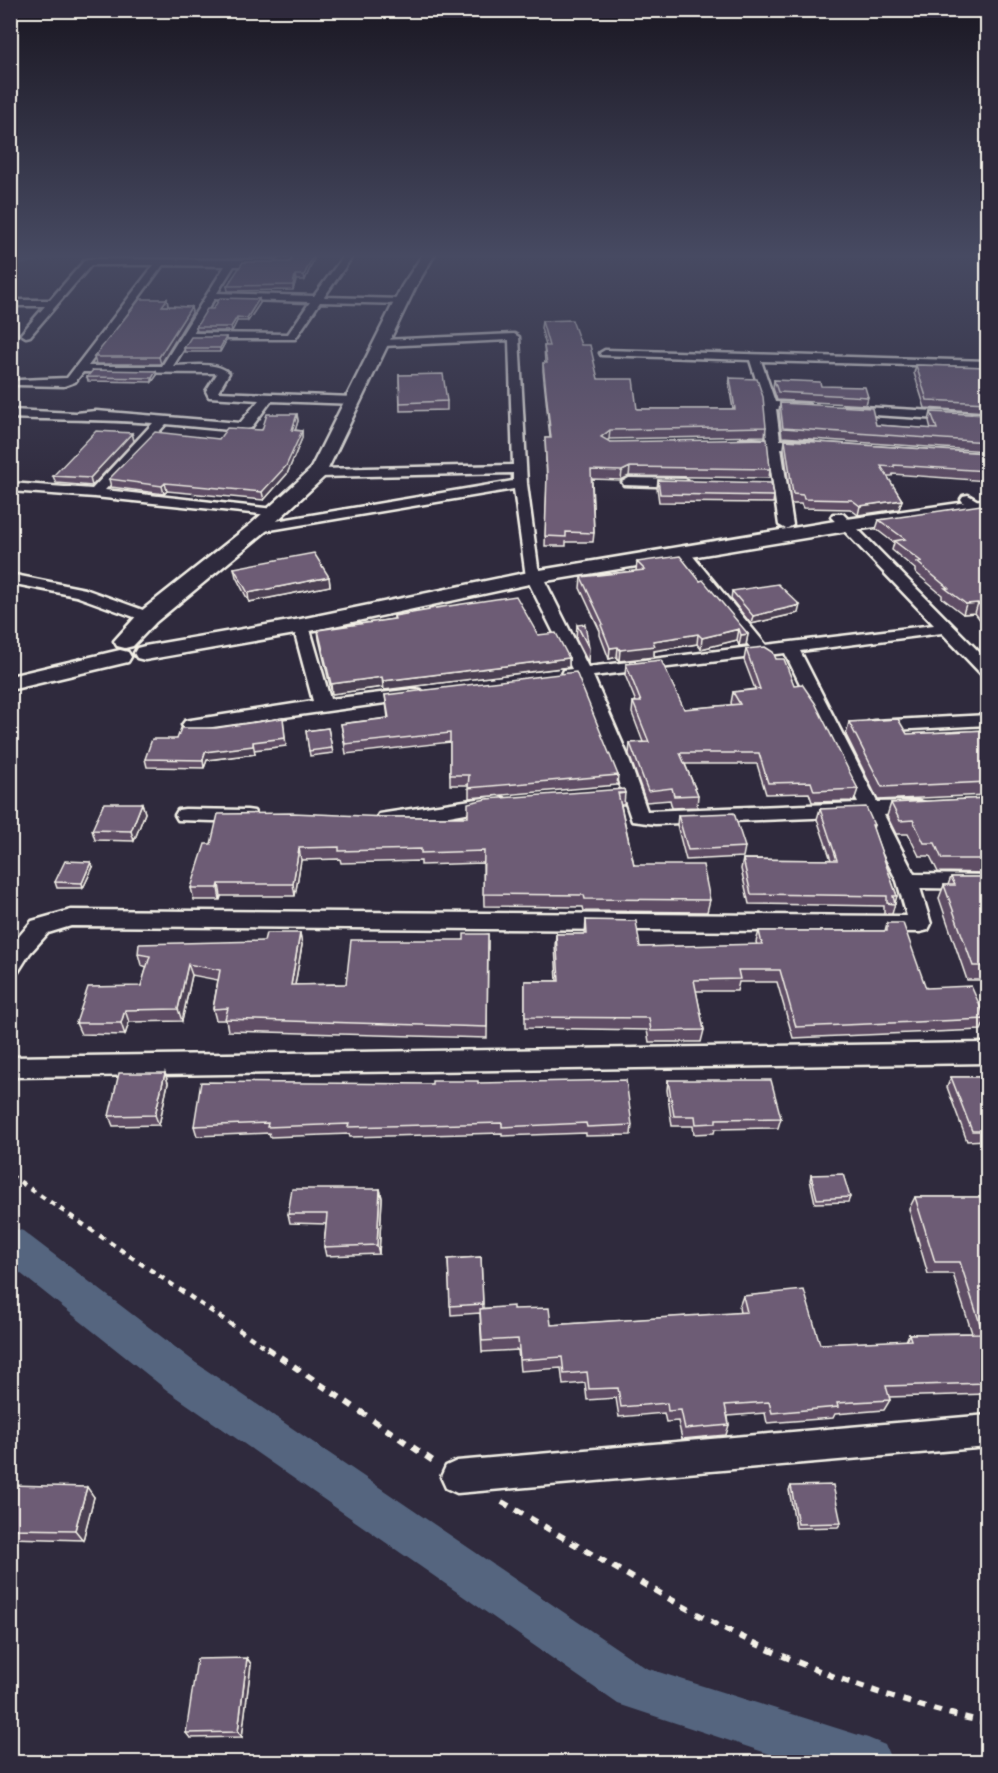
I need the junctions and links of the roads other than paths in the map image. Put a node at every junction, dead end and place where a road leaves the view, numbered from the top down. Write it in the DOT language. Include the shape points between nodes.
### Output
graph roads {
  1 [pos="186,336"];
  2 [pos="104,337"];
  3 [pos="264,337"];
  4 [pos="291,337"];
  5 [pos="386,337"];
  6 [pos="383,343"];
  7 [pos="605,353"];
  8 [pos="754,357"];
  9 [pos="987,364"];
  10 [pos="80,369"];
  11 [pos="166,369"];
  12 [pos="20,383"];
  13 [pos="267,398"];
  14 [pos="353,401"];
  15 [pos="770,405"];
  16 [pos="10,414"];
  17 [pos="987,418"];
  18 [pos="162,421"];
  19 [pos="775,442"];
  20 [pos="727,443"];
  21 [pos="822,446"];
  22 [pos="318,472"];
  23 [pos="520,477"];
  24 [pos="630,482"];
  25 [pos="698,483"];
  26 [pos="10,487"];
  27 [pos="95,493"];
  28 [pos="982,504"];
  29 [pos="274,513"];
  30 [pos="842,521"];
  31 [pos="786,525"];
  32 [pos="258,528"];
  33 [pos="682,552"];
  34 [pos="533,572"];
  35 [pos="10,578"];
  36 [pos="148,617"];
  37 [pos="301,626"];
  38 [pos="945,628"];
  39 [pos="235,632"];
  40 [pos="790,646"];
  41 [pos="131,648"];
  42 [pos="760,650"];
  43 [pos="987,671"];
  44 [pos="584,672"];
  45 [pos="10,675"];
  46 [pos="548,677"];
  47 [pos="10,683"];
  48 [pos="430,692"];
  49 [pos="323,705"];
  50 [pos="987,720"];
  51 [pos="191,725"];
  52 [pos="832,728"];
  53 [pos="632,792"];
  54 [pos="610,794"];
  55 [pos="520,801"];
  56 [pos="942,806"];
  57 [pos="873,809"];
  58 [pos="185,815"];
  59 [pos="265,817"];
  60 [pos="368,818"];
  61 [pos="907,881"];
  62 [pos="987,882"];
  63 [pos="10,966"];
  64 [pos="987,1053"];
  65 [pos="10,1067"];
  66 [pos="987,1431"];
  67 [pos="457,1477"];
  1 -- 11 [label="street"];
  2 -- 10 [label="street"];
  3 -- 4 [label="street"];
  5 -- 6 [label="street"];
  6 -- 14 [label="street"];
  6 -- 23 [label="street" via="514,337"];
  7 -- 8 [label="street"];
  8 -- 9 [label="street"];
  8 -- 15 [label="street"];
  10 -- 11 [label="street"];
  10 -- 12 [label="street" via="64,383"];
  11 -- 13 [label="street" via="221,371 223,375 213,395"];
  13 -- 14 [label="street"];
  13 -- 18 [label="street" via="245,426"];
  14 -- 22 [label="street"];
  15 -- 17 [label="street"];
  15 -- 19 [label="street"];
  16 -- 18 [label="street"];
  18 -- 27 [label="street"];
  19 -- 20 [label="street"];
  19 -- 21 [label="street"];
  19 -- 31 [label="street" via="772,484"];
  22 -- 23 [label="street"];
  22 -- 29 [label="street"];
  23 -- 32 [label="street"];
  23 -- 34 [label="street"];
  24 -- 25 [label="street"];
  26 -- 27 [label="street"];
  27 -- 29 [label="street"];
  28 -- 30 [label="street"];
  29 -- 32 [label="street"];
  30 -- 31 [label="street"];
  30 -- 33 [label="street"];
  30 -- 38 [label="street"];
  31 -- 34 [label="street"];
  32 -- 36 [label="street"];
  33 -- 34 [label="street"];
  33 -- 42 [label="street"];
  34 -- 37 [label="street"];
  34 -- 39 [label="street"];
  34 -- 44 [label="street"];
  35 -- 36 [label="street" via="80,592"];
  36 -- 41 [label="street"];
  37 -- 39 [label="street"];
  37 -- 49 [label="street"];
  38 -- 40 [label="street"];
  38 -- 43 [label="street"];
  39 -- 41 [label="street"];
  40 -- 42 [label="street"];
  40 -- 52 [label="street"];
  41 -- 45 [label="street"];
  41 -- 47 [label="street"];
  42 -- 44 [label="street"];
  44 -- 46 [label="street"];
  44 -- 53 [label="street"];
  48 -- 49 [label="street"];
  49 -- 51 [label="street"];
  50 -- 52 [label="street"];
  52 -- 57 [label="street"];
  53 -- 54 [label="street"];
  53 -- 57 [label="street" via="639,816 655,818"];
  55 -- 60 [label="street" via="457,807 402,819"];
  56 -- 57 [label="street"];
  57 -- 61 [label="street"];
  58 -- 59 [label="street"];
  61 -- 62 [label="street"];
  61 -- 63 [label="street" via="920,924 71,918 40,927"];
  64 -- 65 [label="street"];
  66 -- 67 [label="street"];
}
